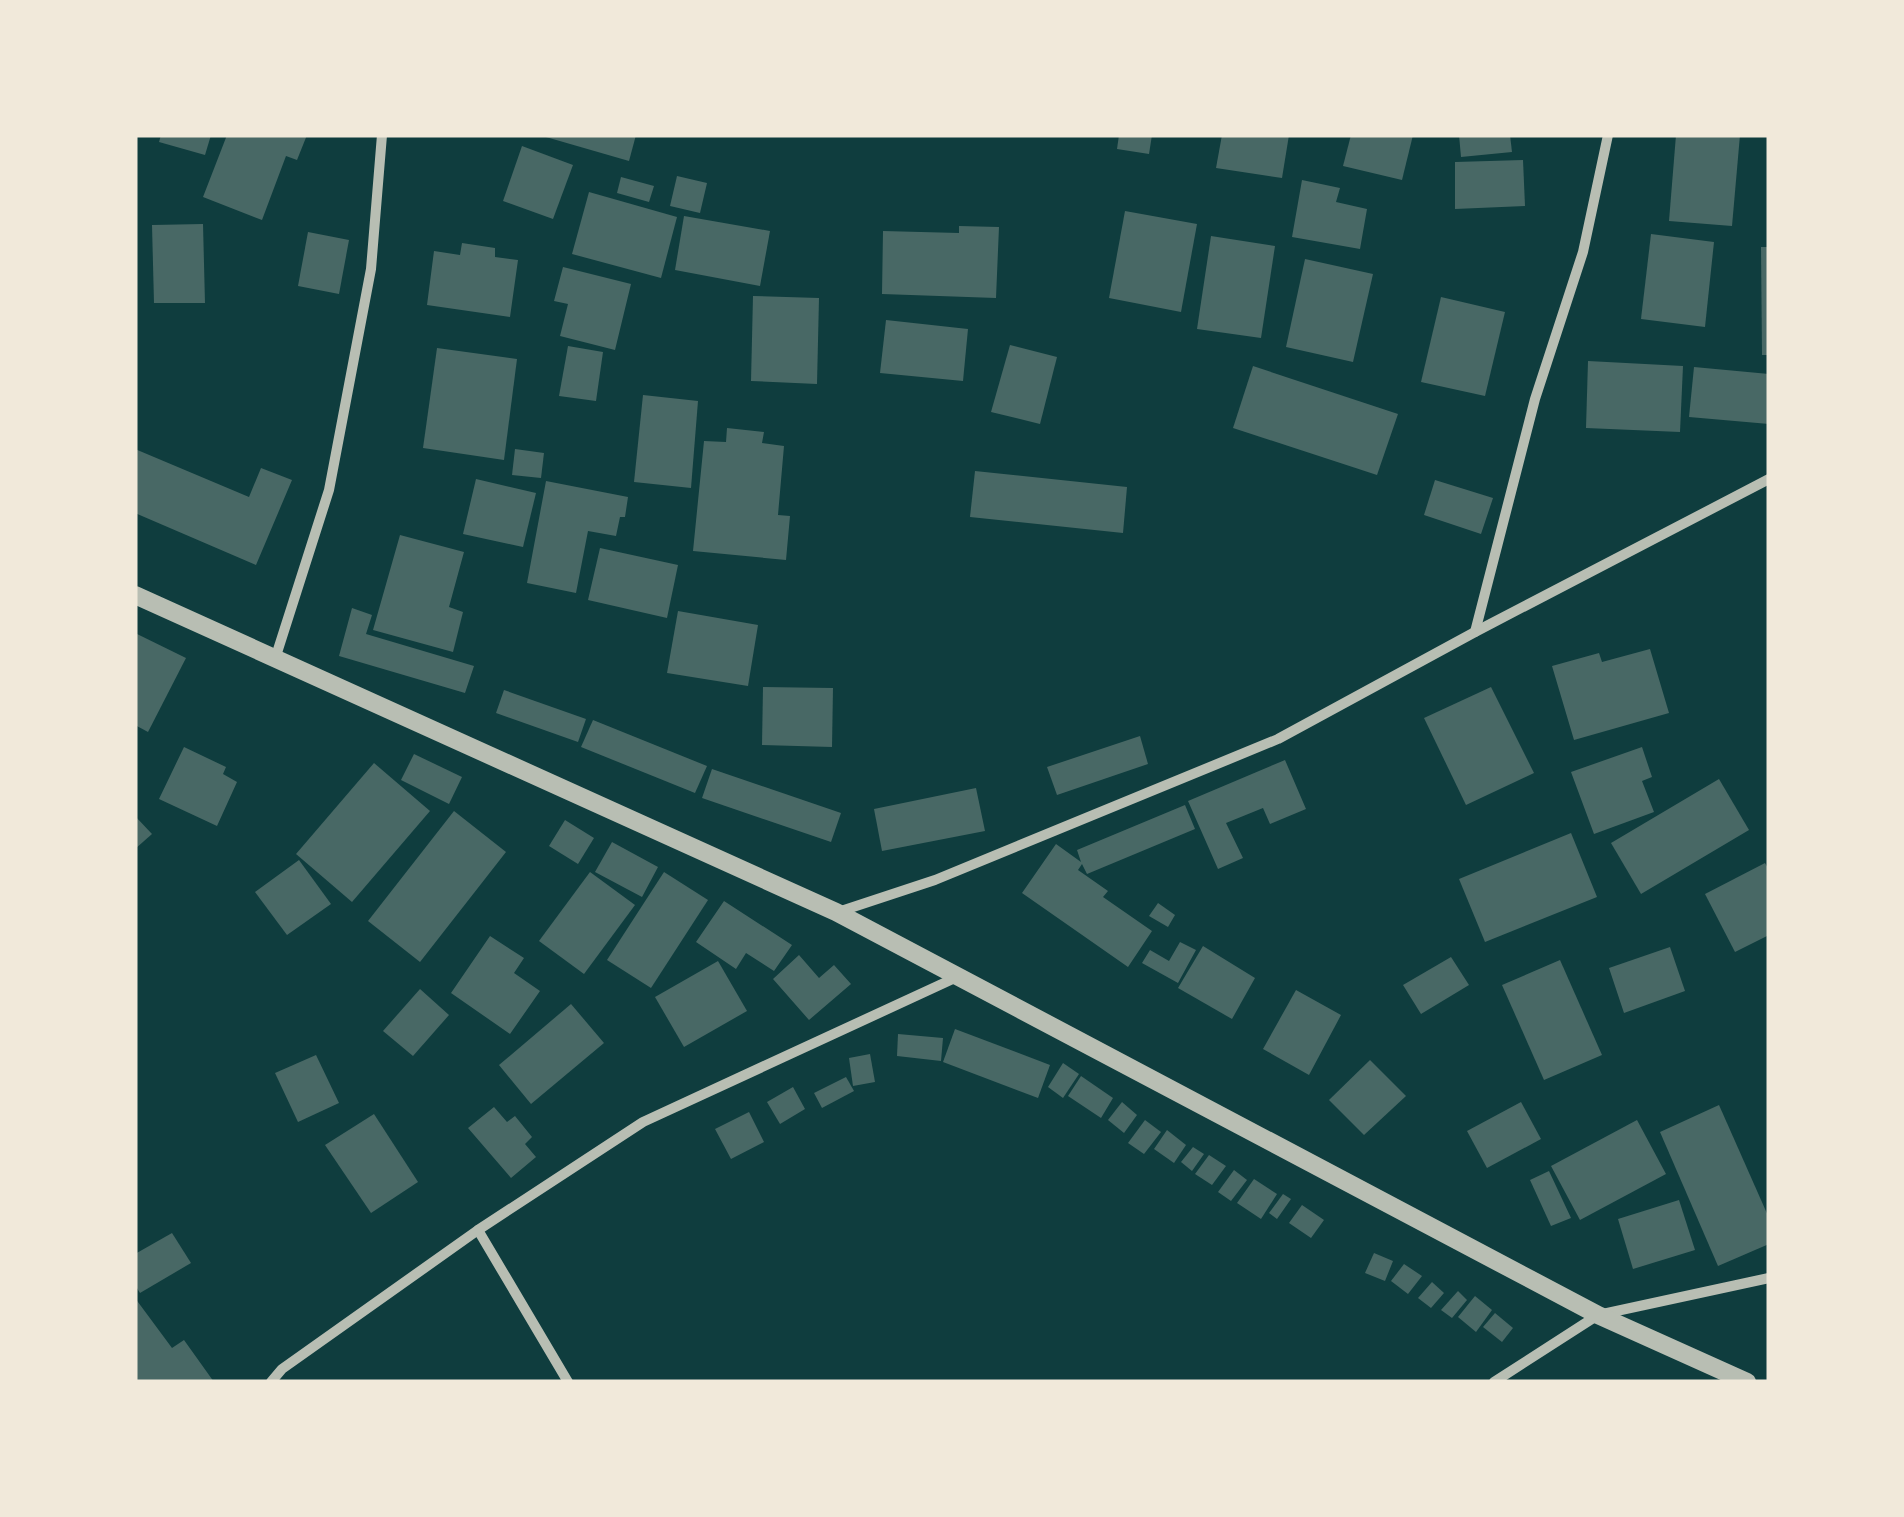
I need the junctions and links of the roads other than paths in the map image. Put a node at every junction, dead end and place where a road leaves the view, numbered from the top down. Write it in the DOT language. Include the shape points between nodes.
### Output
graph roads {
  1 [pos="382,135"];
  2 [pos="1608,135"];
  3 [pos="1769,478"];
  4 [pos="135,595"];
  5 [pos="1476,632"];
  6 [pos="274,660"];
  7 [pos="836,912"];
  8 [pos="958,976"];
  9 [pos="478,1230"];
  10 [pos="1769,1278"];
  11 [pos="1598,1315"];
  12 [pos="272,1382"];
  13 [pos="568,1382"];
  14 [pos="1494,1382"];
  15 [pos="1747,1382"];
  1 -- 6 [label="street" via="370,269 329,490"];
  2 -- 5 [label="street" via="1584,252 1536,400"];
  3 -- 5 [label="street"];
  4 -- 6 [label="street"];
  5 -- 7 [label="street" via="1278,739 934,880"];
  6 -- 7 [label="street"];
  7 -- 8 [label="street"];
  8 -- 9 [label="street" via="643,1122"];
  8 -- 11 [label="street"];
  9 -- 12 [label="street"];
  9 -- 13 [label="street"];
  10 -- 11 [label="street"];
  11 -- 14 [label="street"];
  11 -- 15 [label="street"];
}
